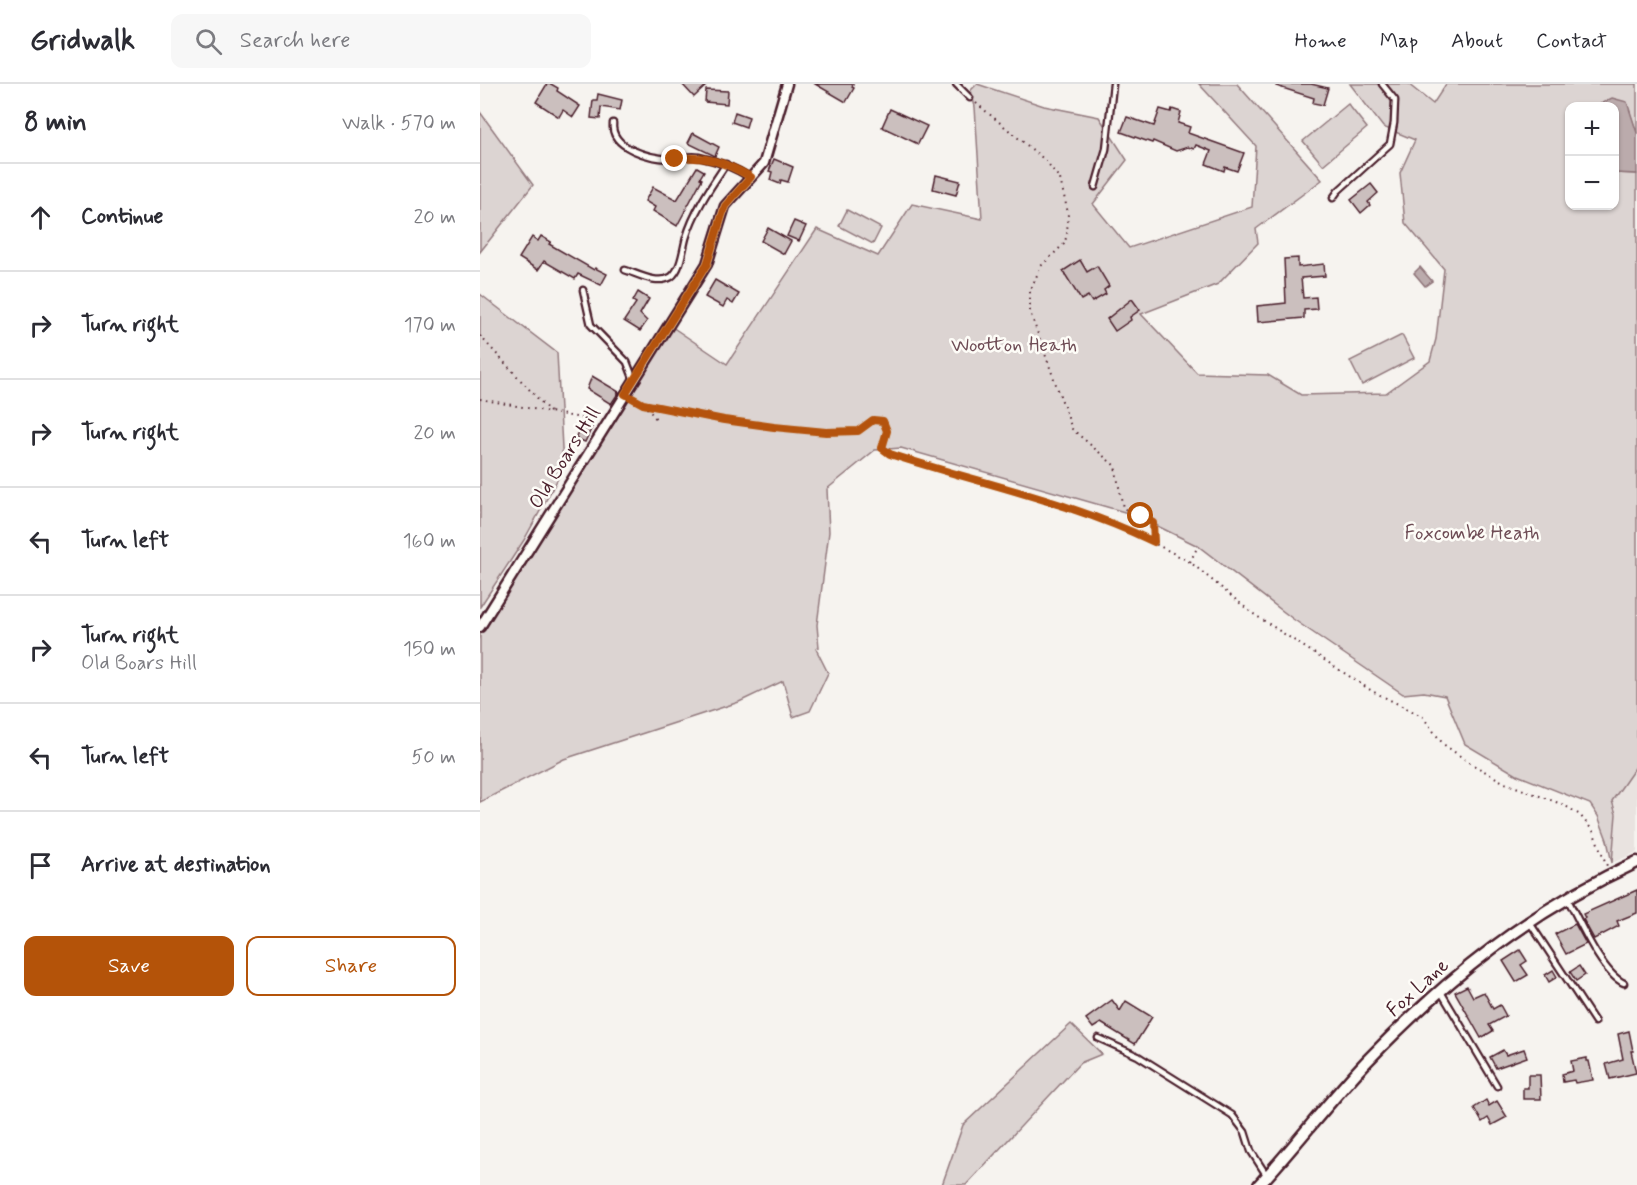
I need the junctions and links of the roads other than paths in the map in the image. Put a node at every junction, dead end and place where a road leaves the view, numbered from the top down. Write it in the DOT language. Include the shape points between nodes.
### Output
graph roads {
  1 [pos="787,84"];
  2 [pos="956,84"];
  3 [pos="1113,84"];
  4 [pos="1382,84"];
  5 [pos="970,98"];
  6 [pos="612,123"];
  7 [pos="726,164"];
  8 [pos="751,177"];
  9 [pos="1095,187"];
  10 [pos="1333,198"];
  11 [pos="626,270"];
  12 [pos="584,290"];
  13 [pos="634,380"];
  14 [pos="480,627"];
  15 [pos="1637,862"];
  16 [pos="1567,898"];
  17 [pos="1529,921"];
  18 [pos="1624,983"];
  19 [pos="1440,990"];
  20 [pos="1595,1022"];
  21 [pos="1098,1038"];
  22 [pos="1497,1086"];
  23 [pos="1267,1176"];
  24 [pos="1259,1185"];
  1 -- 8 [label="street, Old Boars Hill" via="764,163"];
  2 -- 5 [label="lane"];
  3 -- 9 [label="lane" via="1106,149"];
  4 -- 10 [label="lane" via="1395,100 1390,144"];
  6 -- 7 [label="lane" via="621,145 643,154 667,159 694,156"];
  7 -- 8 [label="lane"];
  7 -- 11 [label="lane" via="690,226 673,276 655,280"];
  8 -- 13 [label="street, Old Boars Hill" via="725,206 707,264"];
  12 -- 13 [label="lane" via="591,325 627,362"];
  13 -- 14 [label="street, Old Boars Hill"];
  15 -- 16 [label="street, Fox Lane"];
  16 -- 17 [label="street, Fox Lane"];
  16 -- 18 [label="lane" via="1606,969"];
  17 -- 19 [label="street, Fox Lane"];
  17 -- 20 [label="lane"];
  19 -- 22 [label="lane"];
  19 -- 23 [label="street, Fox Lane" via="1366,1062"];
  21 -- 23 [label="lane" via="1138,1056 1232,1115"];
  23 -- 24 [label="street, Fox Lane"];
}
